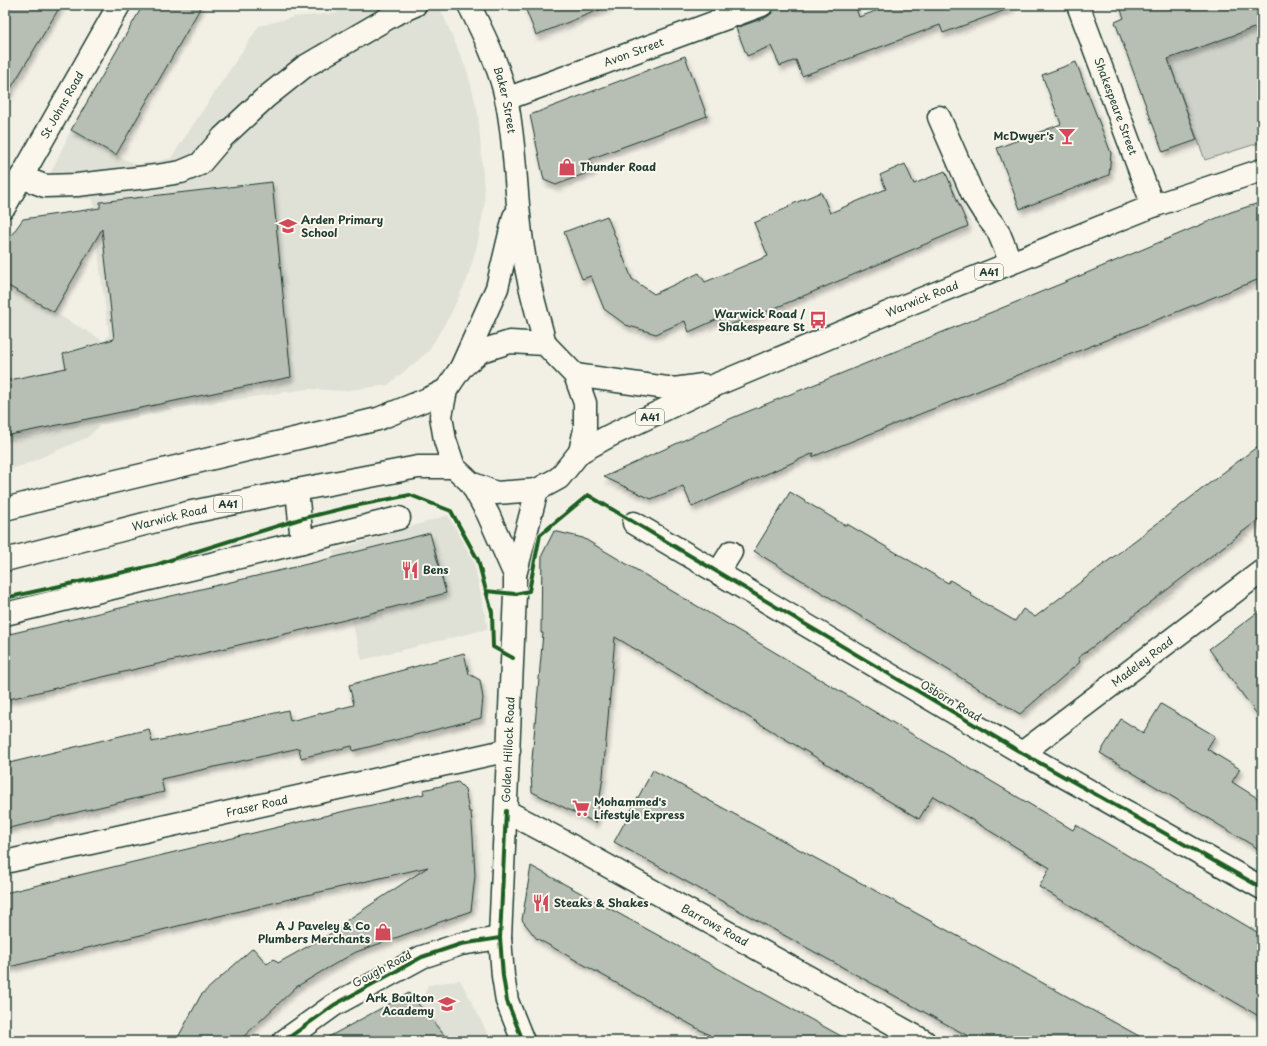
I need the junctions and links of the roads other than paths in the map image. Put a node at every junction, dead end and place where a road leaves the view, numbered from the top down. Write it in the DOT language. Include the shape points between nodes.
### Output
graph roads {
  1 [pos="119,5"];
  2 [pos="415,5"];
  3 [pos="469,5"];
  4 [pos="759,5"];
  5 [pos="1078,5"];
  6 [pos="506,99"];
  7 [pos="939,117"];
  8 [pos="1262,170"];
  9 [pos="21,178"];
  10 [pos="518,202"];
  11 [pos="5,206"];
  12 [pos="1153,206"];
  13 [pos="1011,263"];
  14 [pos="544,344"];
  15 [pos="461,368"];
  16 [pos="575,375"];
  17 [pos="720,383"];
  18 [pos="446,390"];
  19 [pos="580,452"];
  20 [pos="454,467"];
  21 [pos="471,483"];
  22 [pos="297,490"];
  23 [pos="537,490"];
  24 [pos="5,509"];
  25 [pos="399,518"];
  26 [pos="634,523"];
  27 [pos="302,542"];
  28 [pos="730,552"];
  29 [pos="5,560"];
  30 [pos="1262,571"];
  31 [pos="718,573"];
  32 [pos="515,575"];
  33 [pos="5,614"];
  34 [pos="509,750"];
  35 [pos="1022,753"];
  36 [pos="506,811"];
  37 [pos="5,862"];
  38 [pos="1262,888"];
  39 [pos="500,938"];
  40 [pos="284,1041"];
  41 [pos="523,1041"];
  42 [pos="924,1041"];
  1 -- 9 [label="main road, St Johns Road"];
  2 -- 9 [label="main road" via="304,67 265,98 223,137 200,164 181,172 77,185 45,186"];
  3 -- 6 [label="main road, Baker Street" via="497,68"];
  4 -- 6 [label="main road, Avon Street"];
  5 -- 12 [label="main road, Shakespeare Street"];
  6 -- 10 [label="main road, Baker Street"];
  7 -- 13 [label="main road" via="973,195 998,231"];
  8 -- 12 [label="main road, Warwick Road / A41"];
  9 -- 11 [label="main road, St Johns Road"];
  10 -- 14 [label="main road, Baker Street" via="524,256"];
  10 -- 15 [label="main road, Baker Street" via="497,288"];
  12 -- 13 [label="main road, Warwick Road / A41"];
  13 -- 17 [label="main road, Warwick Road / A41"];
  14 -- 15 [label="main road" via="510,342 481,351"];
  14 -- 16 [label="main road"];
  15 -- 18 [label="main road"];
  16 -- 17 [label="main road, Warwick Road / A41" via="674,389"];
  16 -- 19 [label="main road" via="585,403 585,429"];
  17 -- 19 [label="main road, Warwick Road / A41"];
  18 -- 20 [label="main road" via="442,416"];
  18 -- 24 [label="main road" via="378,419 83,488"];
  19 -- 23 [label="main road" via="559,478"];
  20 -- 21 [label="main road"];
  20 -- 22 [label="main road, Warwick Road / A41" via="418,467"];
  21 -- 23 [label="main road" via="496,493"];
  21 -- 32 [label="main road, Golden Hillock Road"];
  22 -- 27 [label="main road"];
  22 -- 29 [label="main road, Warwick Road / A41" via="187,513"];
  23 -- 32 [label="main road, Golden Hillock Road"];
  25 -- 27 [label="main road"];
  26 -- 31 [label="main road, Osborn Road"];
  27 -- 33 [label="main road"];
  28 -- 31 [label="main road"];
  30 -- 35 [label="main road, Madeley Road"];
  31 -- 35 [label="main road, Osborn Road"];
  32 -- 34 [label="main road, Golden Hillock Road"];
  34 -- 36 [label="main road, Golden Hillock Road"];
  34 -- 37 [label="main road, Fraser Road"];
  35 -- 38 [label="main road, Osborn Road"];
  36 -- 39 [label="main road, Golden Hillock Road"];
  36 -- 42 [label="main road, Barrows Road"];
  39 -- 40 [label="main road, Gough Road" via="461,944 422,957 334,1005"];
  39 -- 41 [label="main road, Golden Hillock Road" via="507,1001"];
}
